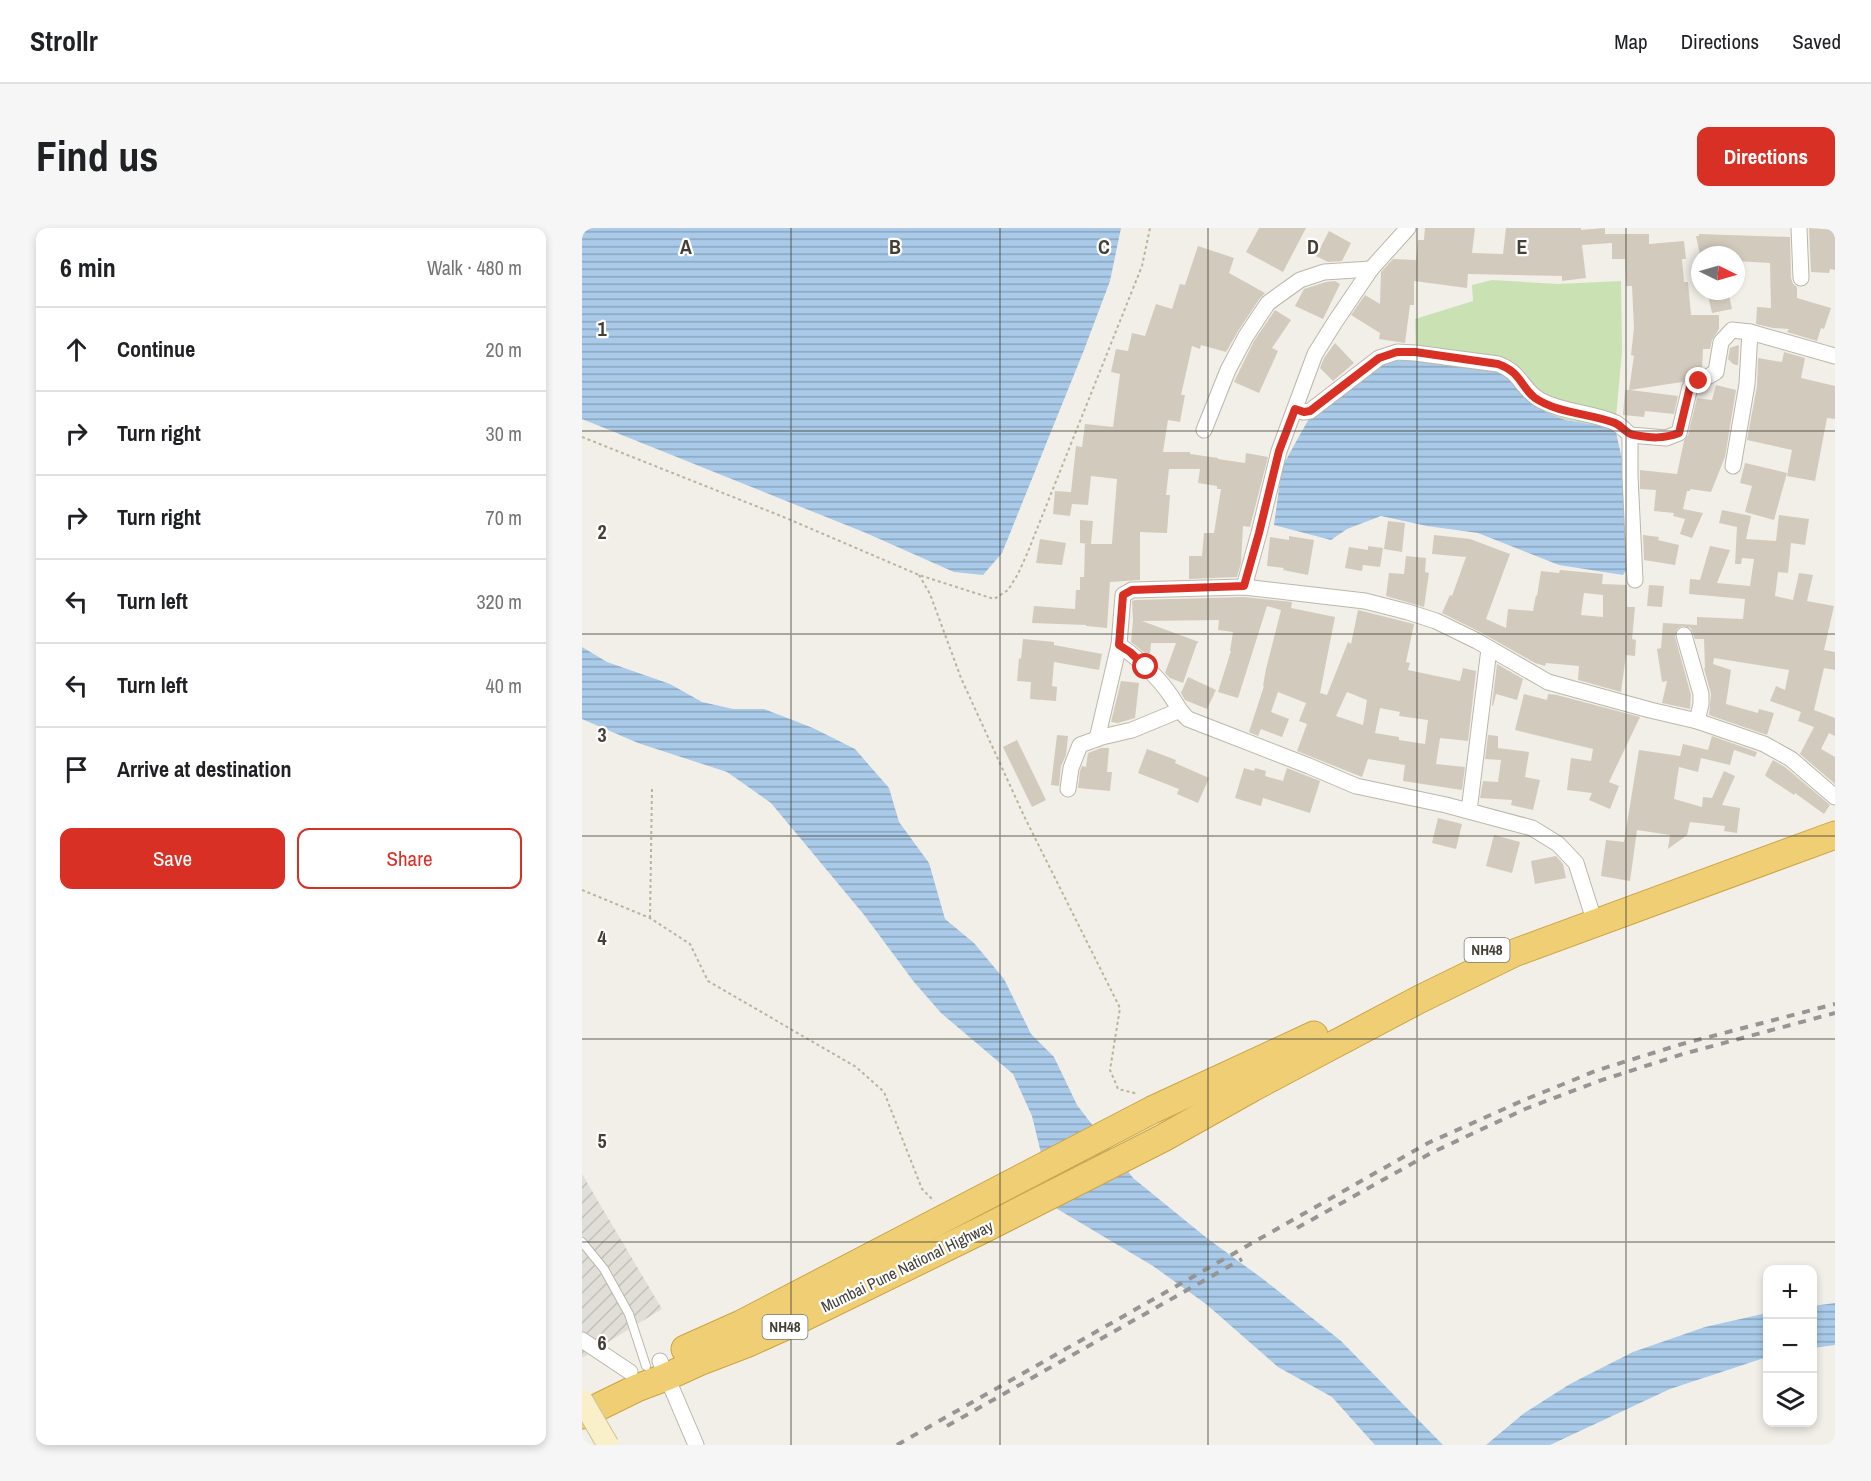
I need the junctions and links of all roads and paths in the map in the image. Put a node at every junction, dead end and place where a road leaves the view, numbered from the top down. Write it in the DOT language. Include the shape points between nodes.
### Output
graph roads {
  1 [pos="1150,228"];
  2 [pos="1408,228"];
  3 [pos="1799,228"];
  4 [pos="1371,269"];
  5 [pos="1801,278"];
  6 [pos="1750,332"];
  7 [pos="1835,356"];
  8 [pos="1295,409"];
  9 [pos="1204,430"];
  10 [pos="1630,435"];
  11 [pos="582,437"];
  12 [pos="1733,466"];
  13 [pos="919,575"];
  14 [pos="1635,580"];
  15 [pos="1244,586"];
  16 [pos="1684,635"];
  17 [pos="1119,645"];
  18 [pos="1489,649"];
  19 [pos="1178,711"];
  20 [pos="1697,721"];
  21 [pos="1097,739"];
  22 [pos="652,787"];
  23 [pos="1068,789"];
  24 [pos="1835,797"];
  25 [pos="1469,811"];
  26 [pos="1835,819"];
  27 [pos="1835,836"];
  28 [pos="582,890"];
  29 [pos="1593,916"];
  30 [pos="650,918"];
  31 [pos="1145,1102"];
  32 [pos="960,1210"];
  33 [pos="582,1242"];
  34 [pos="582,1340"];
  35 [pos="651,1369"];
  36 [pos="582,1398"];
  37 [pos="582,1416"];
  38 [pos="608,1445"];
  39 [pos="696,1445"];
  1 -- 13 [label="path" via="1142,266 1035,533 1008,590 994,599"];
  2 -- 4 [label="street"];
  3 -- 5 [label="street"];
  4 -- 8 [label="street" via="1315,354"];
  4 -- 9 [label="street" via="1324,272 1300,280 1268,303 1245,336"];
  6 -- 7 [label="street"];
  6 -- 10 [label="street" via="1732,330 1721,342 1716,372 1690,387 1679,433 1666,438"];
  6 -- 12 [label="street" via="1747,384"];
  8 -- 10 [label="street" via="1310,411 1379,358 1415,352 1507,367 1541,401 1617,424"];
  8 -- 15 [label="street" via="1279,451"];
  10 -- 14 [label="street"];
  11 -- 13 [label="path"];
  13 -- 31 [label="path" via="1024,816 1120,1008 1110,1070 1118,1089"];
  15 -- 17 [label="street" via="1127,591 1123,595"];
  15 -- 18 [label="street" via="1365,601 1436,621"];
  16 -- 20 [label="street" via="1701,694"];
  17 -- 19 [label="street" via="1146,667"];
  17 -- 21 [label="street"];
  18 -- 20 [label="street" via="1548,682"];
  18 -- 25 [label="street"];
  19 -- 21 [label="street"];
  19 -- 25 [label="street" via="1188,719 1356,786"];
  20 -- 24 [label="street" via="1764,744 1791,759"];
  21 -- 23 [label="street" via="1080,745"];
  22 -- 30 [label="path"];
  25 -- 29 [label="street" via="1532,828 1558,844 1576,863"];
  26 -- 29 [label="highway, NH48"];
  27 -- 29 [label="highway, NH48"];
  28 -- 30 [label="path"];
  29 -- 31 [label="highway, NH48" via="1508,940 1354,1016"];
  29 -- 35 [label="highway, Mumbai Pune National Highway / NH48" via="1456,981 1163,1138 786,1326 699,1362"];
  30 -- 32 [label="path" via="690,944 708,981 856,1067 884,1092 922,1189"];
  31 -- 32 [label="highway, Mumbai Pune National Highway / NH48"];
  32 -- 35 [label="highway, Mumbai Pune National Highway / NH48"];
  33 -- 35 [label="lane" via="604,1269 629,1314"];
  34 -- 35 [label="street"];
  35 -- 36 [label="highway, Mumbai Pune National Highway / NH48"];
  35 -- 37 [label="highway, Mumbai Pune National Highway / NH48"];
  35 -- 39 [label="street"];
  36 -- 38 [label="street, bridge"];
}
